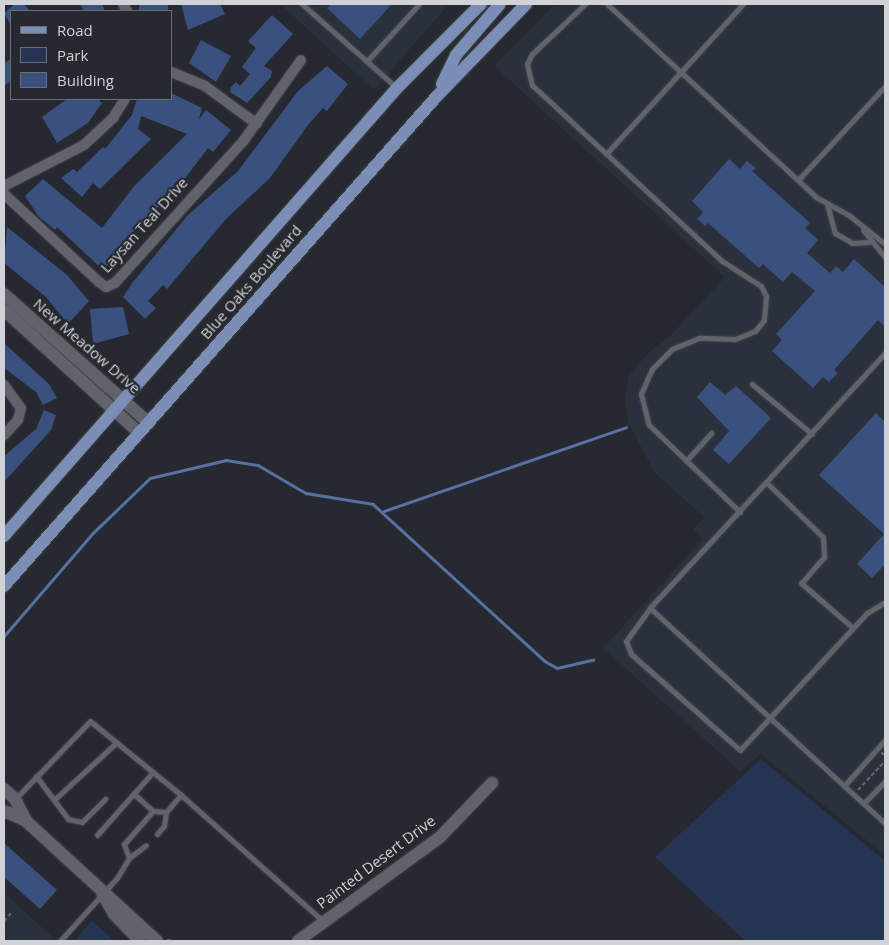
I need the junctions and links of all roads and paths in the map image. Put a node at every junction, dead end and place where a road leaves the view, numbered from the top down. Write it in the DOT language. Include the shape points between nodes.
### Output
graph roads {
  1 [pos="302,4"];
  2 [pos="419,4"];
  3 [pos="481,4"];
  4 [pos="500,4"];
  5 [pos="526,4"];
  6 [pos="584,4"];
  7 [pos="607,4"];
  8 [pos="743,4"];
  9 [pos="301,60"];
  10 [pos="367,61"];
  11 [pos="682,71"];
  12 [pos="172,72"];
  13 [pos="885,86"];
  14 [pos="398,88"];
  15 [pos="437,96"];
  16 [pos="124,100"];
  17 [pos="257,124"];
  18 [pos="606,154"];
  19 [pos="798,180"];
  20 [pos="4,186"];
  21 [pos="4,194"];
  22 [pos="827,204"];
  23 [pos="863,230"];
  24 [pos="869,242"];
  25 [pos="885,244"];
  26 [pos="885,257"];
  27 [pos="4,294"];
  28 [pos="4,310"];
  29 [pos="885,353"];
  30 [pos="4,384"];
  31 [pos="752,384"];
  32 [pos="124,400"];
  33 [pos="114,411"];
  34 [pos="149,423"];
  35 [pos="711,433"];
  36 [pos="139,434"];
  37 [pos="812,434"];
  38 [pos="4,436"];
  39 [pos="686,461"];
  40 [pos="767,483"];
  41 [pos="740,512"];
  42 [pos="4,536"];
  43 [pos="4,586"];
  44 [pos="885,602"];
  45 [pos="650,608"];
  46 [pos="853,628"];
  47 [pos="771,718"];
  48 [pos="885,740"];
  49 [pos="116,742"];
  50 [pos="885,761"];
  51 [pos="153,772"];
  52 [pos="36,776"];
  53 [pos="885,781"];
  54 [pos="492,783"];
  55 [pos="844,786"];
  56 [pos="4,789"];
  57 [pos="134,794"];
  58 [pos="854,794"];
  59 [pos="180,795"];
  60 [pos="15,799"];
  61 [pos="55,799"];
  62 [pos="105,799"];
  63 [pos="864,803"];
  64 [pos="4,811"];
  65 [pos="153,811"];
  66 [pos="166,812"];
  67 [pos="26,821"];
  68 [pos="885,823"];
  69 [pos="97,834"];
  70 [pos="156,834"];
  71 [pos="146,845"];
  72 [pos="129,858"];
  73 [pos="102,893"];
  74 [pos="13,910"];
  75 [pos="4,921"];
  76 [pos="325,922"];
  77 [pos="60,941"];
  78 [pos="140,941"];
  79 [pos="157,941"];
  80 [pos="164,941"];
  81 [pos="174,941"];
  82 [pos="298,941"];
  1 -- 10 [label="lane"];
  2 -- 10 [label="lane"];
  3 -- 14 [label="main road, Blue Oaks Boulevard"];
  4 -- 15 [label="main road" via="456,55"];
  5 -- 15 [label="main road, Blue Oaks Boulevard"];
  6 -- 18 [label="lane" via="532,54 528,75 541,94"];
  7 -- 11 [label="lane"];
  8 -- 11 [label="lane"];
  9 -- 17 [label="street"];
  10 -- 14 [label="lane"];
  11 -- 18 [label="lane"];
  11 -- 19 [label="lane"];
  12 -- 17 [label="street" via="204,86"];
  13 -- 19 [label="lane"];
  14 -- 32 [label="main road, Blue Oaks Boulevard"];
  15 -- 34 [label="main road, Blue Oaks Boulevard"];
  16 -- 20 [label="street" via="113,118 84,145"];
  17 -- 21 [label="street, Laysan Teal Drive" via="115,283 106,287"];
  18 -- 39 [label="lane" via="722,261 754,279 766,296 764,320 755,331 735,339 699,338 684,342 661,358 645,381 641,394 644,416"];
  19 -- 22 [label="lane"];
  22 -- 23 [label="lane" via="850,216"];
  22 -- 24 [label="lane" via="835,233 852,243"];
  23 -- 24 [label="lane"];
  23 -- 25 [label="lane"];
  24 -- 26 [label="lane"];
  27 -- 32 [label="street, New Meadow Drive"];
  28 -- 33 [label="street, New Meadow Drive"];
  29 -- 37 [label="lane"];
  30 -- 38 [label="street" via="21,408 18,420"];
  31 -- 37 [label="lane"];
  32 -- 33 [label="main road, Blue Oaks Boulevard"];
  32 -- 34 [label="street, New Meadow Drive"];
  33 -- 36 [label="street, New Meadow Drive"];
  33 -- 42 [label="main road, Blue Oaks Boulevard"];
  34 -- 36 [label="main road, Blue Oaks Boulevard"];
  35 -- 39 [label="lane"];
  36 -- 43 [label="main road, Blue Oaks Boulevard"];
  37 -- 40 [label="lane"];
  39 -- 41 [label="lane"];
  40 -- 41 [label="lane"];
  40 -- 46 [label="lane" via="824,537 824,557 801,583"];
  41 -- 45 [label="lane"];
  44 -- 46 [label="lane" via="872,608"];
  45 -- 47 [label="lane"];
  45 -- 47 [label="lane" via="626,641 631,654 645,667 738,750"];
  46 -- 47 [label="lane"];
  47 -- 55 [label="lane"];
  48 -- 55 [label="lane"];
  49 -- 51 [label="lane"];
  49 -- 52 [label="lane" via="90,721"];
  49 -- 61 [label="lane"];
  50 -- 58 [label="path"];
  51 -- 57 [label="lane"];
  51 -- 59 [label="lane"];
  52 -- 60 [label="lane"];
  52 -- 61 [label="lane"];
  53 -- 63 [label="lane"];
  54 -- 76 [label="street, Painted Desert Drive" via="440,837"];
  55 -- 58 [label="lane"];
  56 -- 60 [label="street"];
  57 -- 65 [label="lane"];
  57 -- 69 [label="lane"];
  58 -- 63 [label="lane"];
  59 -- 66 [label="lane"];
  59 -- 76 [label="lane"];
  60 -- 67 [label="street"];
  61 -- 62 [label="lane" via="68,819 82,822"];
  63 -- 68 [label="lane"];
  64 -- 67 [label="street"];
  65 -- 66 [label="lane"];
  65 -- 72 [label="lane" via="124,844"];
  66 -- 70 [label="lane" via="164,826"];
  67 -- 73 [label="street"];
  71 -- 72 [label="lane"];
  72 -- 73 [label="lane"];
  73 -- 77 [label="lane"];
  73 -- 78 [label="street" via="114,914"];
  73 -- 79 [label="street" via="122,905"];
  74 -- 75 [label="path"];
  76 -- 82 [label="street, Painted Desert Drive"];
  80 -- 81 [label="path"];
}
